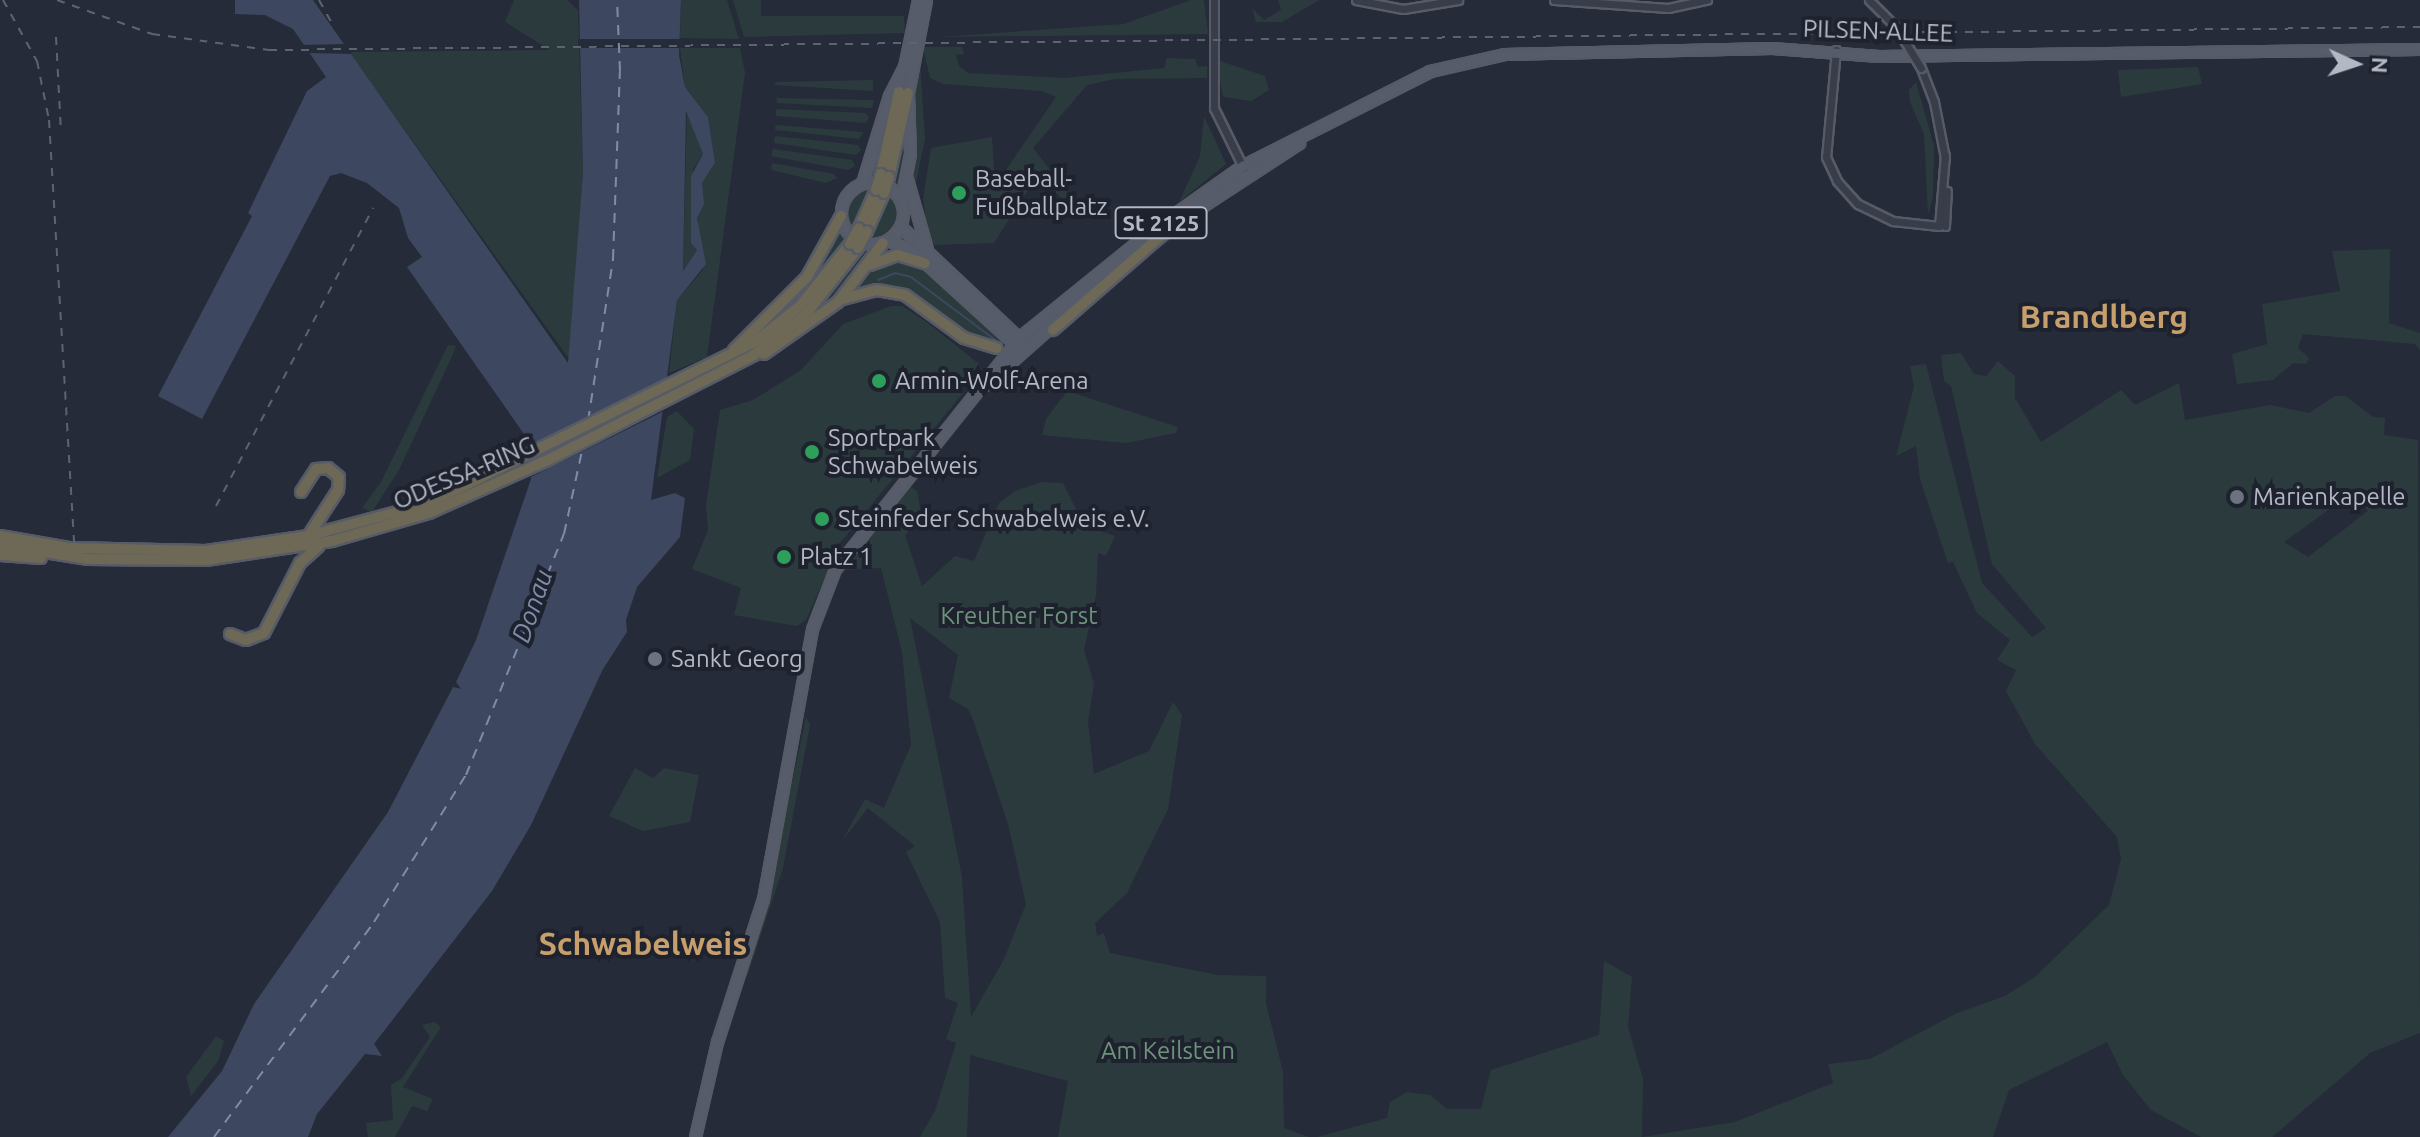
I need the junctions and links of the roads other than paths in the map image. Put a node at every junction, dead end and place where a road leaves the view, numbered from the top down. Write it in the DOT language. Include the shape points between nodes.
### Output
graph roads {
  1 [pos="918,0"];
  2 [pos="926,0"];
  3 [pos="1214,0"];
  4 [pos="1356,0"];
  5 [pos="1458,0"];
  6 [pos="1554,0"];
  7 [pos="1707,0"];
  8 [pos="1869,0"];
  9 [pos="2420,49"];
  10 [pos="1836,50"];
  11 [pos="905,64"];
  12 [pos="904,93"];
  13 [pos="1346,113"];
  14 [pos="1242,166"];
  15 [pos="907,174"];
  16 [pos="1248,176"];
  17 [pos="862,183"];
  18 [pos="901,199"];
  19 [pos="1198,202"];
  20 [pos="841,216"];
  21 [pos="901,227"];
  22 [pos="1171,227"];
  23 [pos="886,241"];
  24 [pos="929,261"];
  25 [pos="868,266"];
  26 [pos="838,302"];
  27 [pos="1053,330"];
  28 [pos="1017,341"];
  29 [pos="996,348"];
  30 [pos="1025,349"];
  31 [pos="732,363"];
  32 [pos="973,394"];
  33 [pos="301,492"];
  34 [pos="330,503"];
  35 [pos="342,528"];
  36 [pos="0,533"];
  37 [pos="307,536"];
  38 [pos="332,541"];
  39 [pos="0,545"];
  40 [pos="278,551"];
  41 [pos="69,554"];
  42 [pos="0,555"];
  43 [pos="111,555"];
  44 [pos="206,555"];
  45 [pos="294,575"];
  46 [pos="230,634"];
  47 [pos="695,1137"];
  1 -- 11 [label="main road"];
  2 -- 12 [label="main road"];
  3 -- 14 [label="street" via="1214,108"];
  4 -- 5 [label="street" via="1403,9"];
  6 -- 7 [label="street" via="1668,8"];
  8 -- 10 [label="street, bridge" via="1896,27 1921,68 1945,155 1942,226 1873,214 1832,174 1825,138"];
  9 -- 10 [label="main road, PILSEN-ALLEE" via="1879,56"];
  10 -- 13 [label="main road, PILSEN-ALLEE" via="1489,56 1430,71"];
  11 -- 12 [label="main road"];
  11 -- 17 [label="main road" via="889,96"];
  12 -- 15 [label="main road"];
  12 -- 31 [label="highway, ODESSA-RING, bridge" via="880,192 854,246 801,305"];
  13 -- 14 [label="main road, PILSEN-ALLEE"];
  13 -- 16 [label="main road, PILSEN-ALLEE"];
  14 -- 16 [label="street"];
  14 -- 19 [label="main road, St 2125"];
  15 -- 18 [label="main road"];
  15 -- 24 [label="main road"];
  16 -- 19 [label="main road, PILSEN-ALLEE"];
  17 -- 18 [label="main road" via="889,186"];
  17 -- 20 [label="main road" via="848,193"];
  18 -- 21 [label="main road"];
  19 -- 22 [label="main road"];
  19 -- 28 [label="main road, St 2125"];
  20 -- 23 [label="main road" via="852,238 867,244"];
  20 -- 31 [label="highway" via="807,277"];
  21 -- 23 [label="main road"];
  21 -- 24 [label="main road"];
  22 -- 27 [label="highway"];
  22 -- 30 [label="main road, St 2125"];
  23 -- 24 [label="main road"];
  23 -- 25 [label="highway"];
  24 -- 25 [label="highway" via="898,255"];
  24 -- 28 [label="main road"];
  25 -- 26 [label="highway"];
  26 -- 29 [label="highway" via="863,292 898,293 918,301 964,338"];
  26 -- 31 [label="highway" via="788,341"];
  28 -- 30 [label="main road"];
  28 -- 32 [label="main road, St 2125"];
  30 -- 32 [label="main road, St 2125"];
  31 -- 35 [label="highway, ODESSA-RING" via="470,485"];
  31 -- 38 [label="highway, ODESSA-RING" via="546,461 429,513"];
  32 -- 47 [label="main road, St 2125" via="844,555 818,610 763,899 717,1042"];
  33 -- 34 [label="highway" via="313,471 328,468 340,483"];
  34 -- 35 [label="highway" via="331,518"];
  34 -- 37 [label="highway"];
  35 -- 37 [label="highway, ODESSA-RING"];
  36 -- 41 [label="highway, ODESSA-RING"];
  37 -- 44 [label="highway, ODESSA-RING"];
  38 -- 40 [label="highway, ODESSA-RING"];
  38 -- 45 [label="highway" via="311,550"];
  39 -- 41 [label="highway, ODESSA-RING"];
  40 -- 44 [label="highway, ODESSA-RING"];
  40 -- 45 [label="highway" via="294,557"];
  41 -- 42 [label="highway"];
  41 -- 43 [label="highway, ODESSA-RING"];
  41 -- 43 [label="highway, ODESSA-RING" via="87,559"];
  43 -- 44 [label="highway, ODESSA-RING"];
  45 -- 46 [label="highway" via="264,633 246,640"];
}
